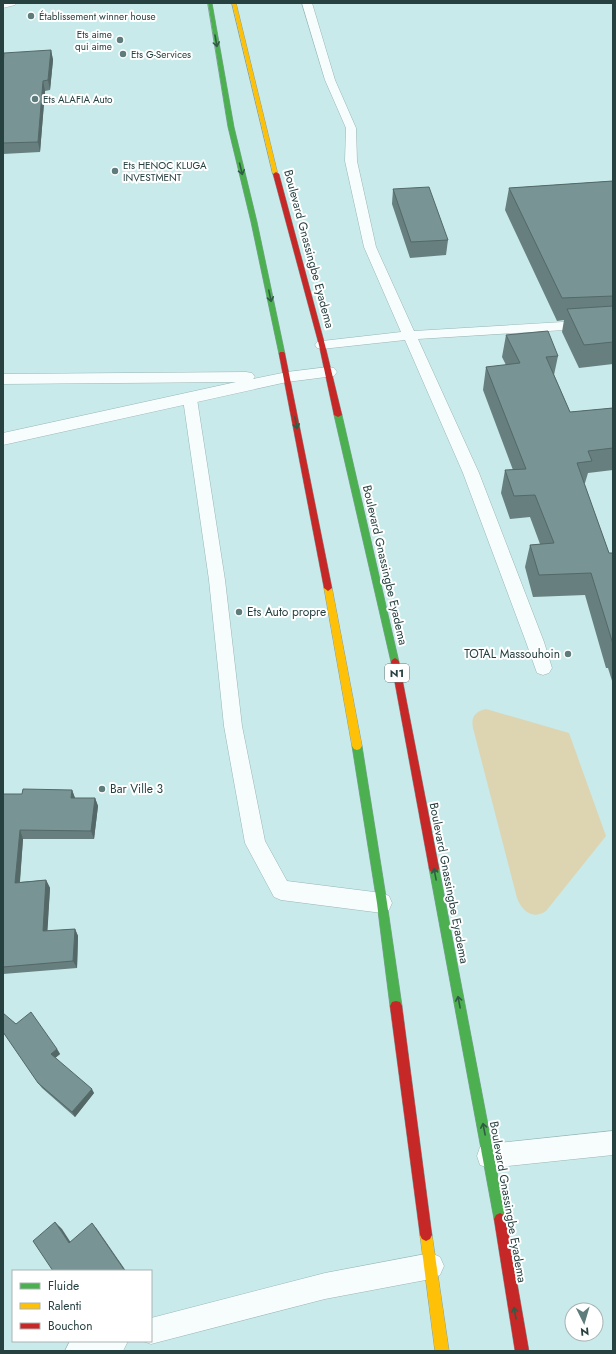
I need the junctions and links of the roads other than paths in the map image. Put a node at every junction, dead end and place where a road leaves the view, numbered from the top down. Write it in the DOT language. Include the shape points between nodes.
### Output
graph roads {
  1 [pos="11,3"];
  2 [pos="210,3"];
  3 [pos="234,3"];
  4 [pos="307,3"];
  5 [pos="3,5"];
  6 [pos="613,323"];
  7 [pos="410,335"];
  8 [pos="322,345"];
  9 [pos="328,372"];
  10 [pos="287,377"];
  11 [pos="3,379"];
  12 [pos="190,399"];
  13 [pos="3,439"];
  14 [pos="543,668"];
  15 [pos="382,904"];
  16 [pos="613,1143"];
  17 [pos="489,1156"];
  18 [pos="431,1266"];
  19 [pos="152,1331"];
  20 [pos="111,1342"];
  21 [pos="78,1351"];
  22 [pos="442,1351"];
  23 [pos="522,1351"];
  1 -- 5 [label="street"];
  2 -- 10 [label="highway, one-way" via="231,127"];
  3 -- 8 [label="highway, Boulevard Gnassingbe Eyadema / N1" via="263,124"];
  4 -- 7 [label="lane" via="330,80 350,128 351,161 370,247"];
  6 -- 7 [label="lane"];
  7 -- 8 [label="lane"];
  7 -- 14 [label="lane" via="471,473"];
  8 -- 9 [label="highway, Boulevard Gnassingbe Eyadema / N1"];
  9 -- 10 [label="street"];
  17 -- 9 [label="highway, Boulevard Gnassingbe Eyadema / N1, one-way" via="395,664"];
  10 -- 11 [label="street"];
  10 -- 12 [label="street"];
  10 -- 15 [label="highway, one-way" via="349,696"];
  12 -- 13 [label="street"];
  12 -- 15 [label="lane" via="217,580 233,726 255,843 281,890"];
  15 -- 18 [label="highway"];
  16 -- 17 [label="lane"];
  23 -- 17 [label="highway, Boulevard Gnassingbe Eyadema / N1, one-way"];
  18 -- 19 [label="lane" via="377,1274"];
  18 -- 22 [label="highway"];
  20 -- 21 [label="lane"];
}
